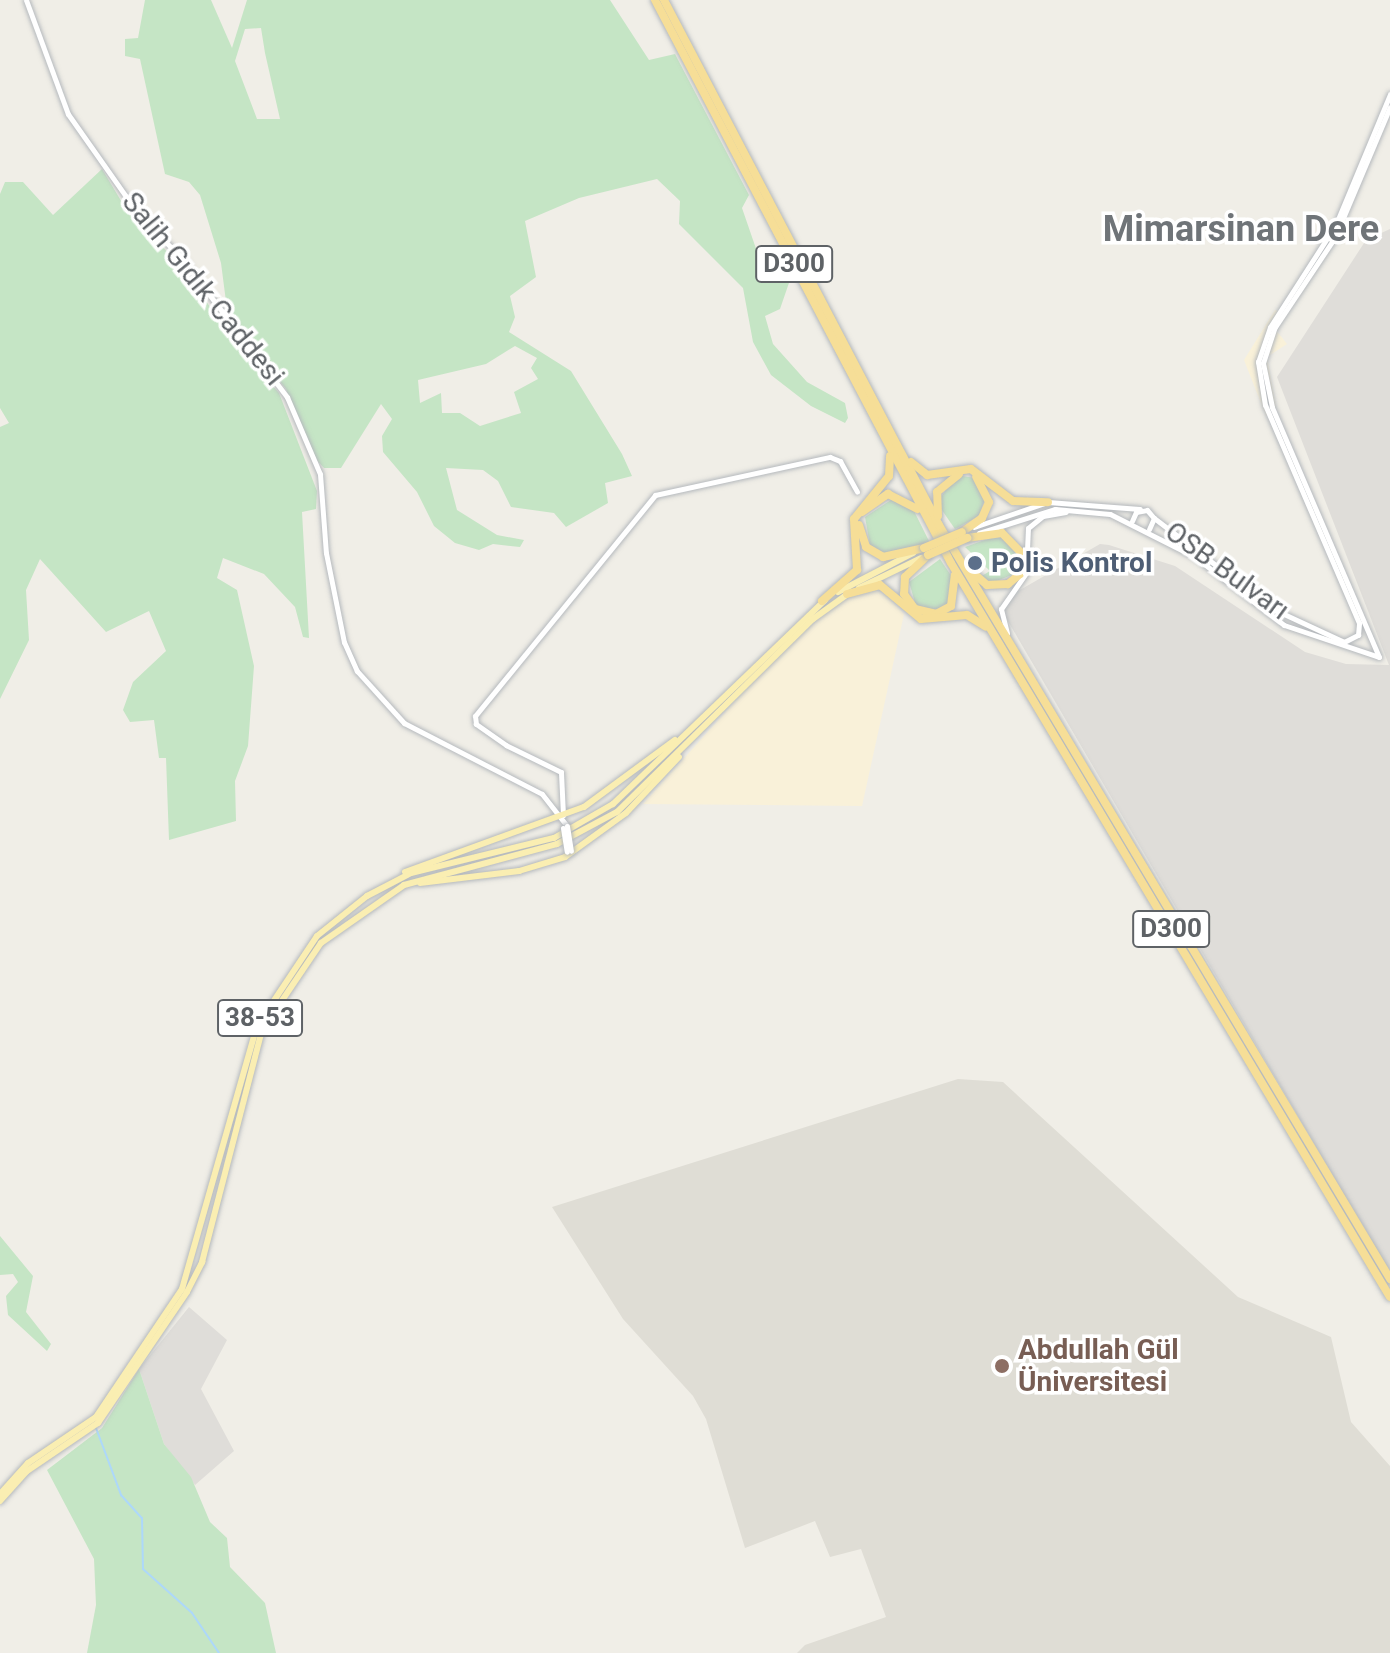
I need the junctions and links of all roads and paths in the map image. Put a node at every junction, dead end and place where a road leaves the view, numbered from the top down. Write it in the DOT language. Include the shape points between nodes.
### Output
graph roads {
  1 [pos="26,0"];
  2 [pos="655,0"];
  3 [pos="664,0"];
  4 [pos="1390,94"];
  5 [pos="1390,107"];
  6 [pos="870,411"];
  7 [pos="894,437"];
  8 [pos="857,492"];
  9 [pos="1048,502"];
  10 [pos="1140,509"];
  11 [pos="1075,510"];
  12 [pos="1154,518"];
  13 [pos="1132,521"];
  14 [pos="936,527"];
  15 [pos="1149,529"];
  16 [pos="964,535"];
  17 [pos="926,552"];
  18 [pos="954,561"];
  19 [pos="847,594"];
  20 [pos="822,601"];
  21 [pos="1007,648"];
  22 [pos="687,732"];
  23 [pos="694,737"];
  24 [pos="563,816"];
  25 [pos="570,852"];
  26 [pos="404,885"];
  27 [pos="386,886"];
  28 [pos="1390,1279"];
  29 [pos="1390,1297"];
  30 [pos="141,1354"];
  31 [pos="30,1465"];
  32 [pos="0,1494"];
  33 [pos="0,1501"];
  1 -- 24 [label="street, Salih Gıdık Caddesi" via="68,114 141,218 180,256 290,402 320,474 326,553 344,642 357,671 408,726 542,794"];
  2 -- 6 [label="highway, D300"];
  3 -- 7 [label="highway, D300"];
  4 -- 12 [label="street, OSB Bulvarı" via="1336,224 1270,327 1258,362 1265,405 1359,623 1358,635 1344,642 1273,609"];
  5 -- 15 [label="street, OSB Bulvarı" via="1335,237 1275,327 1263,363 1272,407 1379,657 1284,625"];
  6 -- 14 [label="highway, D300"];
  6 -- 20 [label="highway" via="892,471 856,511 854,575"];
  7 -- 9 [label="highway" via="921,473 971,469 1013,501"];
  7 -- 14 [label="highway, D300"];
  8 -- 24 [label="street" via="840,461 828,457 655,495 475,716 476,724 506,745 561,772"];
  9 -- 10 [label="street"];
  9 -- 16 [label="street"];
  10 -- 12 [label="street, OSB Bulvarı"];
  10 -- 13 [label="street, OSB Bulvarı"];
  11 -- 13 [label="street, OSB Bulvarı"];
  11 -- 16 [label="street" via="1026,515"];
  11 -- 21 [label="street" via="1043,516 1028,528 1026,573 1001,609"];
  12 -- 15 [label="street, OSB Bulvarı"];
  13 -- 15 [label="street, OSB Bulvarı" via="1138,529"];
  14 -- 16 [label="highway" via="935,500 941,484 969,474 986,487 989,502 982,518"];
  14 -- 17 [label="highway" via="912,502 895,495 873,500 861,514 859,531 873,553 893,558"];
  14 -- 18 [label="highway, D300"];
  16 -- 17 [label="highway, bridge"];
  16 -- 18 [label="highway" via="1010,536 1021,548 1022,569 1008,584 993,586"];
  17 -- 18 [label="highway" via="903,585 906,600 922,613 944,611 955,599"];
  17 -- 19 [label="main road, 38-53"];
  17 -- 20 [label="main road, 38-53"];
  18 -- 21 [label="highway, D300"];
  19 -- 21 [label="highway" via="880,585 921,619 975,617"];
  19 -- 23 [label="main road, 38-53"];
  20 -- 22 [label="main road, 38-53"];
  21 -- 28 [label="highway, D300"];
  21 -- 29 [label="highway, D300"];
  22 -- 24 [label="main road" via="615,788"];
  22 -- 27 [label="main road, 38-53" via="613,804 577,828 447,861"];
  23 -- 25 [label="main road" via="633,806"];
  23 -- 26 [label="main road, 38-53" via="617,812 577,835"];
  24 -- 25 [label="street, bridge"];
  24 -- 27 [label="main road" via="427,861"];
  25 -- 26 [label="main road" via="519,871"];
  26 -- 30 [label="main road, 38-53" via="321,943 279,996 247,1075 202,1262"];
  27 -- 30 [label="main road, 38-53" via="317,936 273,994 240,1074 193,1262"];
  30 -- 31 [label="main road, 38-53" via="94,1427"];
  31 -- 32 [label="main road, 38-53"];
  31 -- 33 [label="main road, 38-53"];
}
